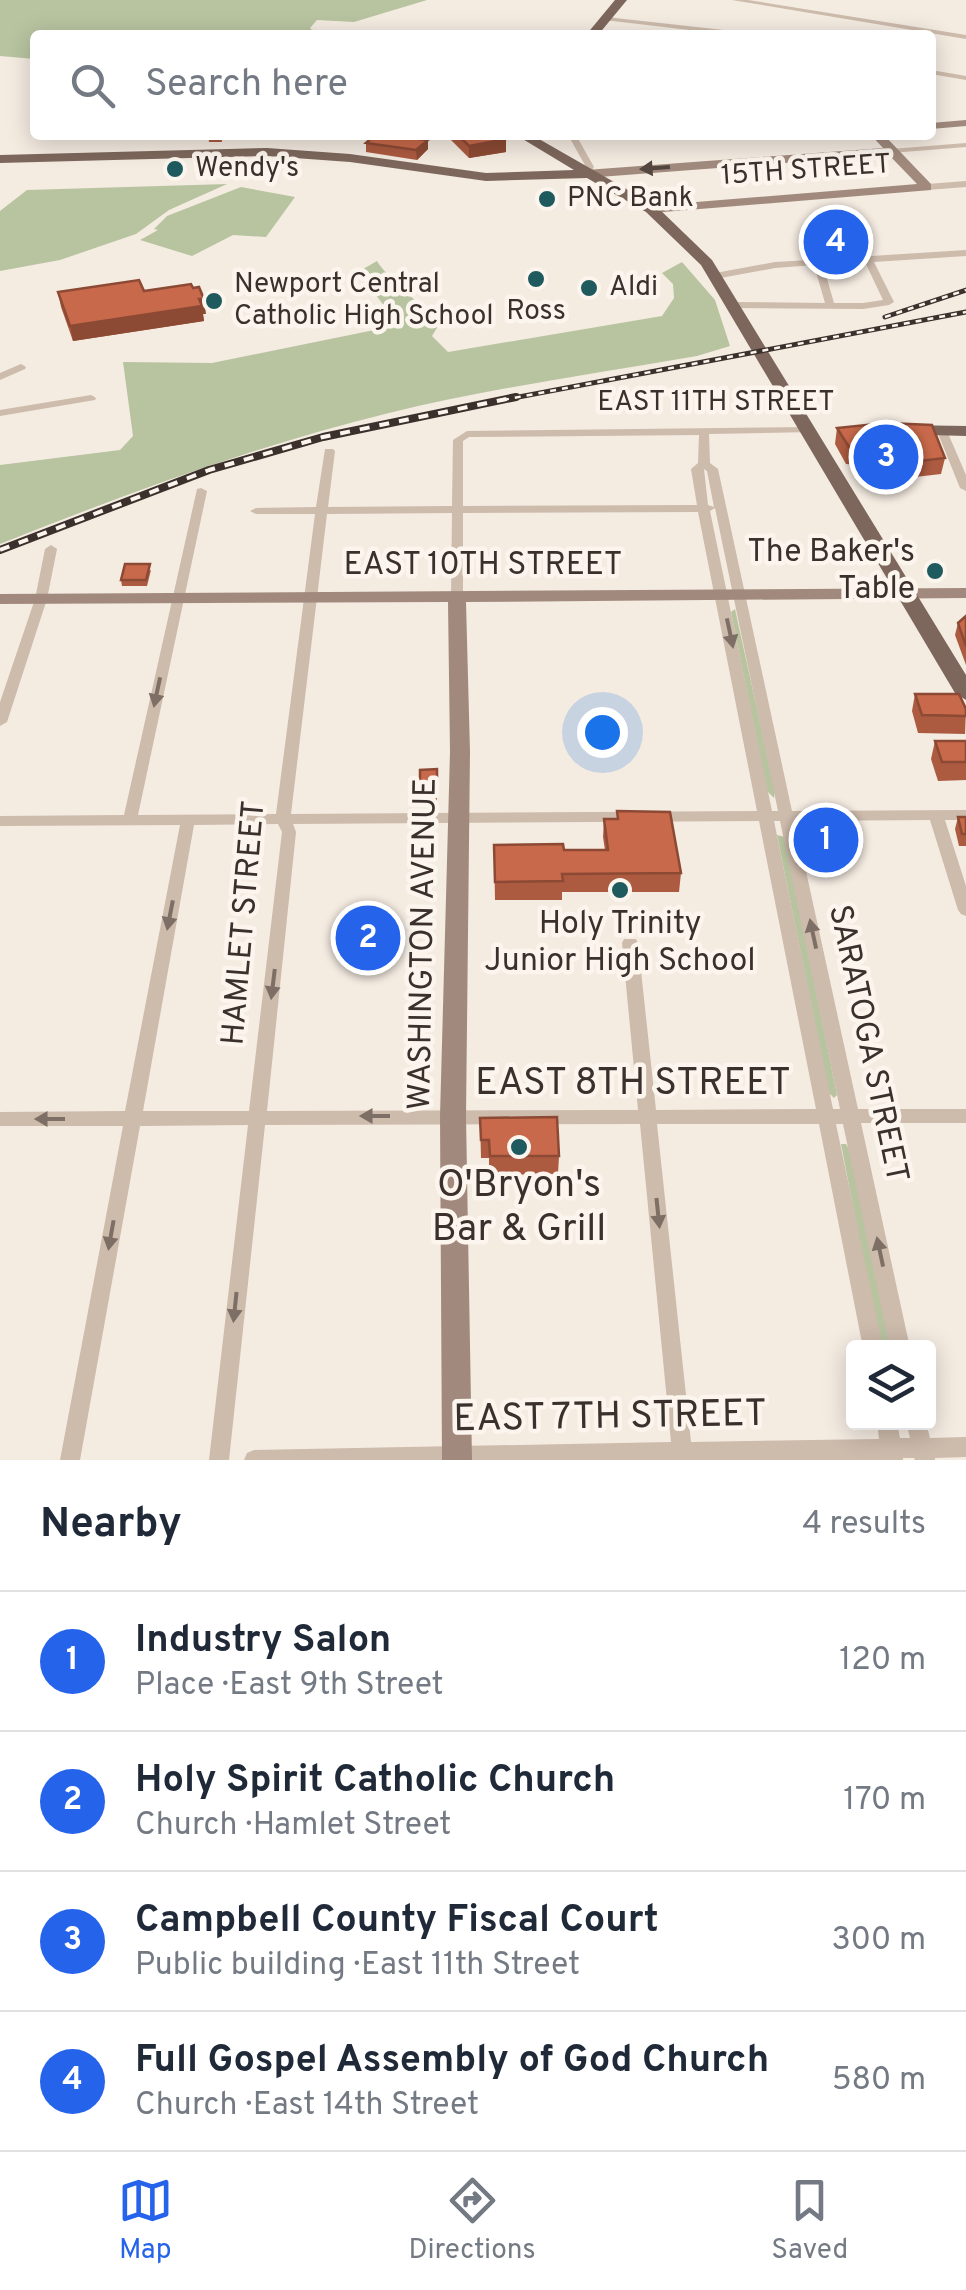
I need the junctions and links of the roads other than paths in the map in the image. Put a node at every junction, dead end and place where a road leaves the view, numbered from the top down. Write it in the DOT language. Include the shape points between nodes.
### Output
graph roads {
  1 [pos="621,0"];
  2 [pos="735,0"];
  3 [pos="606,19"];
  4 [pos="596,30"];
  5 [pos="706,30"];
  6 [pos="928,30"];
  7 [pos="936,31"];
  8 [pos="966,36"];
  9 [pos="936,73"];
  10 [pos="966,78"];
  11 [pos="966,123"];
  12 [pos="936,126"];
  13 [pos="532,140"];
  14 [pos="575,140"];
  15 [pos="882,140"];
  16 [pos="966,145"];
  17 [pos="892,151"];
  18 [pos="0,159"];
  19 [pos="586,174"];
  20 [pos="966,184"];
  21 [pos="927,187"];
  22 [pos="651,209"];
  23 [pos="803,234"];
  24 [pos="966,253"];
  25 [pos="871,259"];
  26 [pos="818,264"];
  27 [pos="715,276"];
  28 [pos="732,305"];
  29 [pos="830,305"];
  30 [pos="22,367"];
  31 [pos="0,377"];
  32 [pos="90,398"];
  33 [pos="0,413"];
  34 [pos="816,430"];
  35 [pos="892,430"];
  36 [pos="942,430"];
  37 [pos="966,430"];
  38 [pos="704,431"];
  39 [pos="468,434"];
  40 [pos="328,451"];
  41 [pos="966,488"];
  42 [pos="200,490"];
  43 [pos="458,508"];
  44 [pos="712,508"];
  45 [pos="320,509"];
  46 [pos="256,510"];
  47 [pos="51,549"];
  48 [pos="731,594"];
  49 [pos="908,594"];
  50 [pos="966,594"];
  51 [pos="178,597"];
  52 [pos="311,597"];
  53 [pos="457,597"];
  54 [pos="0,599"];
  55 [pos="41,599"];
  56 [pos="966,693"];
  57 [pos="0,722"];
  58 [pos="966,815"];
  59 [pos="766,816"];
  60 [pos="788,816"];
  61 [pos="936,816"];
  62 [pos="460,818"];
  63 [pos="283,819"];
  64 [pos="130,820"];
  65 [pos="188,820"];
  66 [pos="0,821"];
  67 [pos="966,910"];
  68 [pos="630,943"];
  69 [pos="851,1115"];
  70 [pos="453,1116"];
  71 [pos="647,1116"];
  72 [pos="825,1116"];
  73 [pos="966,1116"];
  74 [pos="132,1118"];
  75 [pos="256,1118"];
  76 [pos="0,1120"];
  77 [pos="871,1340"];
  78 [pos="898,1340"];
  79 [pos="966,1447"];
  80 [pos="892,1454"];
  81 [pos="923,1454"];
  82 [pos="682,1456"];
  83 [pos="457,1458"];
  84 [pos="70,1460"];
  85 [pos="219,1460"];
  86 [pos="254,1460"];
  1 -- 3 [label="main road"];
  2 -- 6 [label="street"];
  3 -- 4 [label="main road"];
  3 -- 5 [label="street"];
  7 -- 8 [label="street"];
  9 -- 10 [label="street"];
  11 -- 12 [label="street"];
  13 -- 19 [label="main road"];
  14 -- 19 [label="street" via="590,167"];
  15 -- 17 [label="street"];
  16 -- 17 [label="street"];
  17 -- 19 [label="street, one-way"];
  17 -- 21 [label="street"];
  18 -- 19 [label="main road" via="267,152 486,177"];
  19 -- 22 [label="main road"];
  20 -- 21 [label="street, 15TH STREET"];
  21 -- 22 [label="street, 15TH STREET"];
  22 -- 27 [label="main road"];
  23 -- 25 [label="street" via="849,232"];
  24 -- 25 [label="street"];
  25 -- 26 [label="street"];
  25 -- 29 [label="street" via="886,304"];
  26 -- 27 [label="street"];
  26 -- 29 [label="street"];
  27 -- 28 [label="main road"];
  28 -- 29 [label="street"];
  28 -- 34 [label="main road"];
  30 -- 31 [label="street"];
  32 -- 33 [label="street"];
  34 -- 38 [label="street, EAST 11TH STREET"];
  34 -- 49 [label="main road"];
  35 -- 36 [label="main road"];
  36 -- 37 [label="main road"];
  36 -- 41 [label="street"];
  38 -- 39 [label="street, EAST 11TH STREET"];
  38 -- 44 [label="street, SARATOGA STREET" via="704,464 697,469"];
  39 -- 43 [label="street, WASHINGTON AVENUE" via="458,440"];
  40 -- 45 [label="street, HAMLET STREET"];
  42 -- 51 [label="street"];
  43 -- 44 [label="street"];
  43 -- 45 [label="street"];
  43 -- 53 [label="street, WASHINGTON AVENUE"];
  44 -- 48 [label="street, SARATOGA STREET"];
  45 -- 46 [label="street"];
  45 -- 52 [label="street, HAMLET STREET"];
  47 -- 55 [label="street"];
  48 -- 49 [label="street, EAST 10TH STREET"];
  48 -- 53 [label="street, EAST 10TH STREET"];
  48 -- 59 [label="street, SARATOGA STREET, one-way"];
  48 -- 60 [label="street, SARATOGA STREET"];
  49 -- 50 [label="street, EAST 10TH STREET"];
  49 -- 56 [label="main road"];
  51 -- 52 [label="street, EAST 10TH STREET"];
  51 -- 55 [label="street, EAST 10TH STREET"];
  51 -- 64 [label="street, one-way"];
  52 -- 53 [label="street, EAST 10TH STREET"];
  52 -- 63 [label="street, HAMLET STREET"];
  53 -- 62 [label="street, WASHINGTON AVENUE"];
  54 -- 55 [label="street, EAST 10TH STREET"];
  55 -- 57 [label="street"];
  58 -- 61 [label="street"];
  59 -- 60 [label="street"];
  59 -- 62 [label="street"];
  59 -- 72 [label="street, SARATOGA STREET"];
  60 -- 61 [label="street"];
  69 -- 60 [label="street, SARATOGA STREET, one-way"];
  61 -- 67 [label="street"];
  62 -- 63 [label="street"];
  62 -- 70 [label="street, WASHINGTON AVENUE"];
  63 -- 65 [label="street"];
  63 -- 75 [label="street, HAMLET STREET, one-way" via="289,832"];
  64 -- 65 [label="street"];
  64 -- 66 [label="street"];
  65 -- 74 [label="street, one-way"];
  68 -- 71 [label="street"];
  69 -- 72 [label="street, EAST 8TH STREET"];
  69 -- 73 [label="street, EAST 8TH STREET"];
  78 -- 69 [label="street, SARATOGA STREET, one-way"];
  70 -- 71 [label="street, EAST 8TH STREET"];
  70 -- 75 [label="street, EAST 8TH STREET, one-way"];
  70 -- 83 [label="street, WASHINGTON AVENUE"];
  71 -- 72 [label="street, EAST 8TH STREET"];
  71 -- 82 [label="street, one-way"];
  72 -- 77 [label="street, SARATOGA STREET"];
  74 -- 75 [label="street, EAST 8TH STREET"];
  74 -- 76 [label="street, EAST 8TH STREET, one-way"];
  74 -- 84 [label="street, one-way"];
  75 -- 85 [label="street, HAMLET STREET, one-way"];
  79 -- 81 [label="street, EAST 7TH STREET"];
  80 -- 81 [label="street, EAST 7TH STREET"];
  80 -- 82 [label="street, EAST 7TH STREET"];
  82 -- 83 [label="street, EAST 7TH STREET"];
  83 -- 86 [label="street, EAST 7TH STREET"];
}
